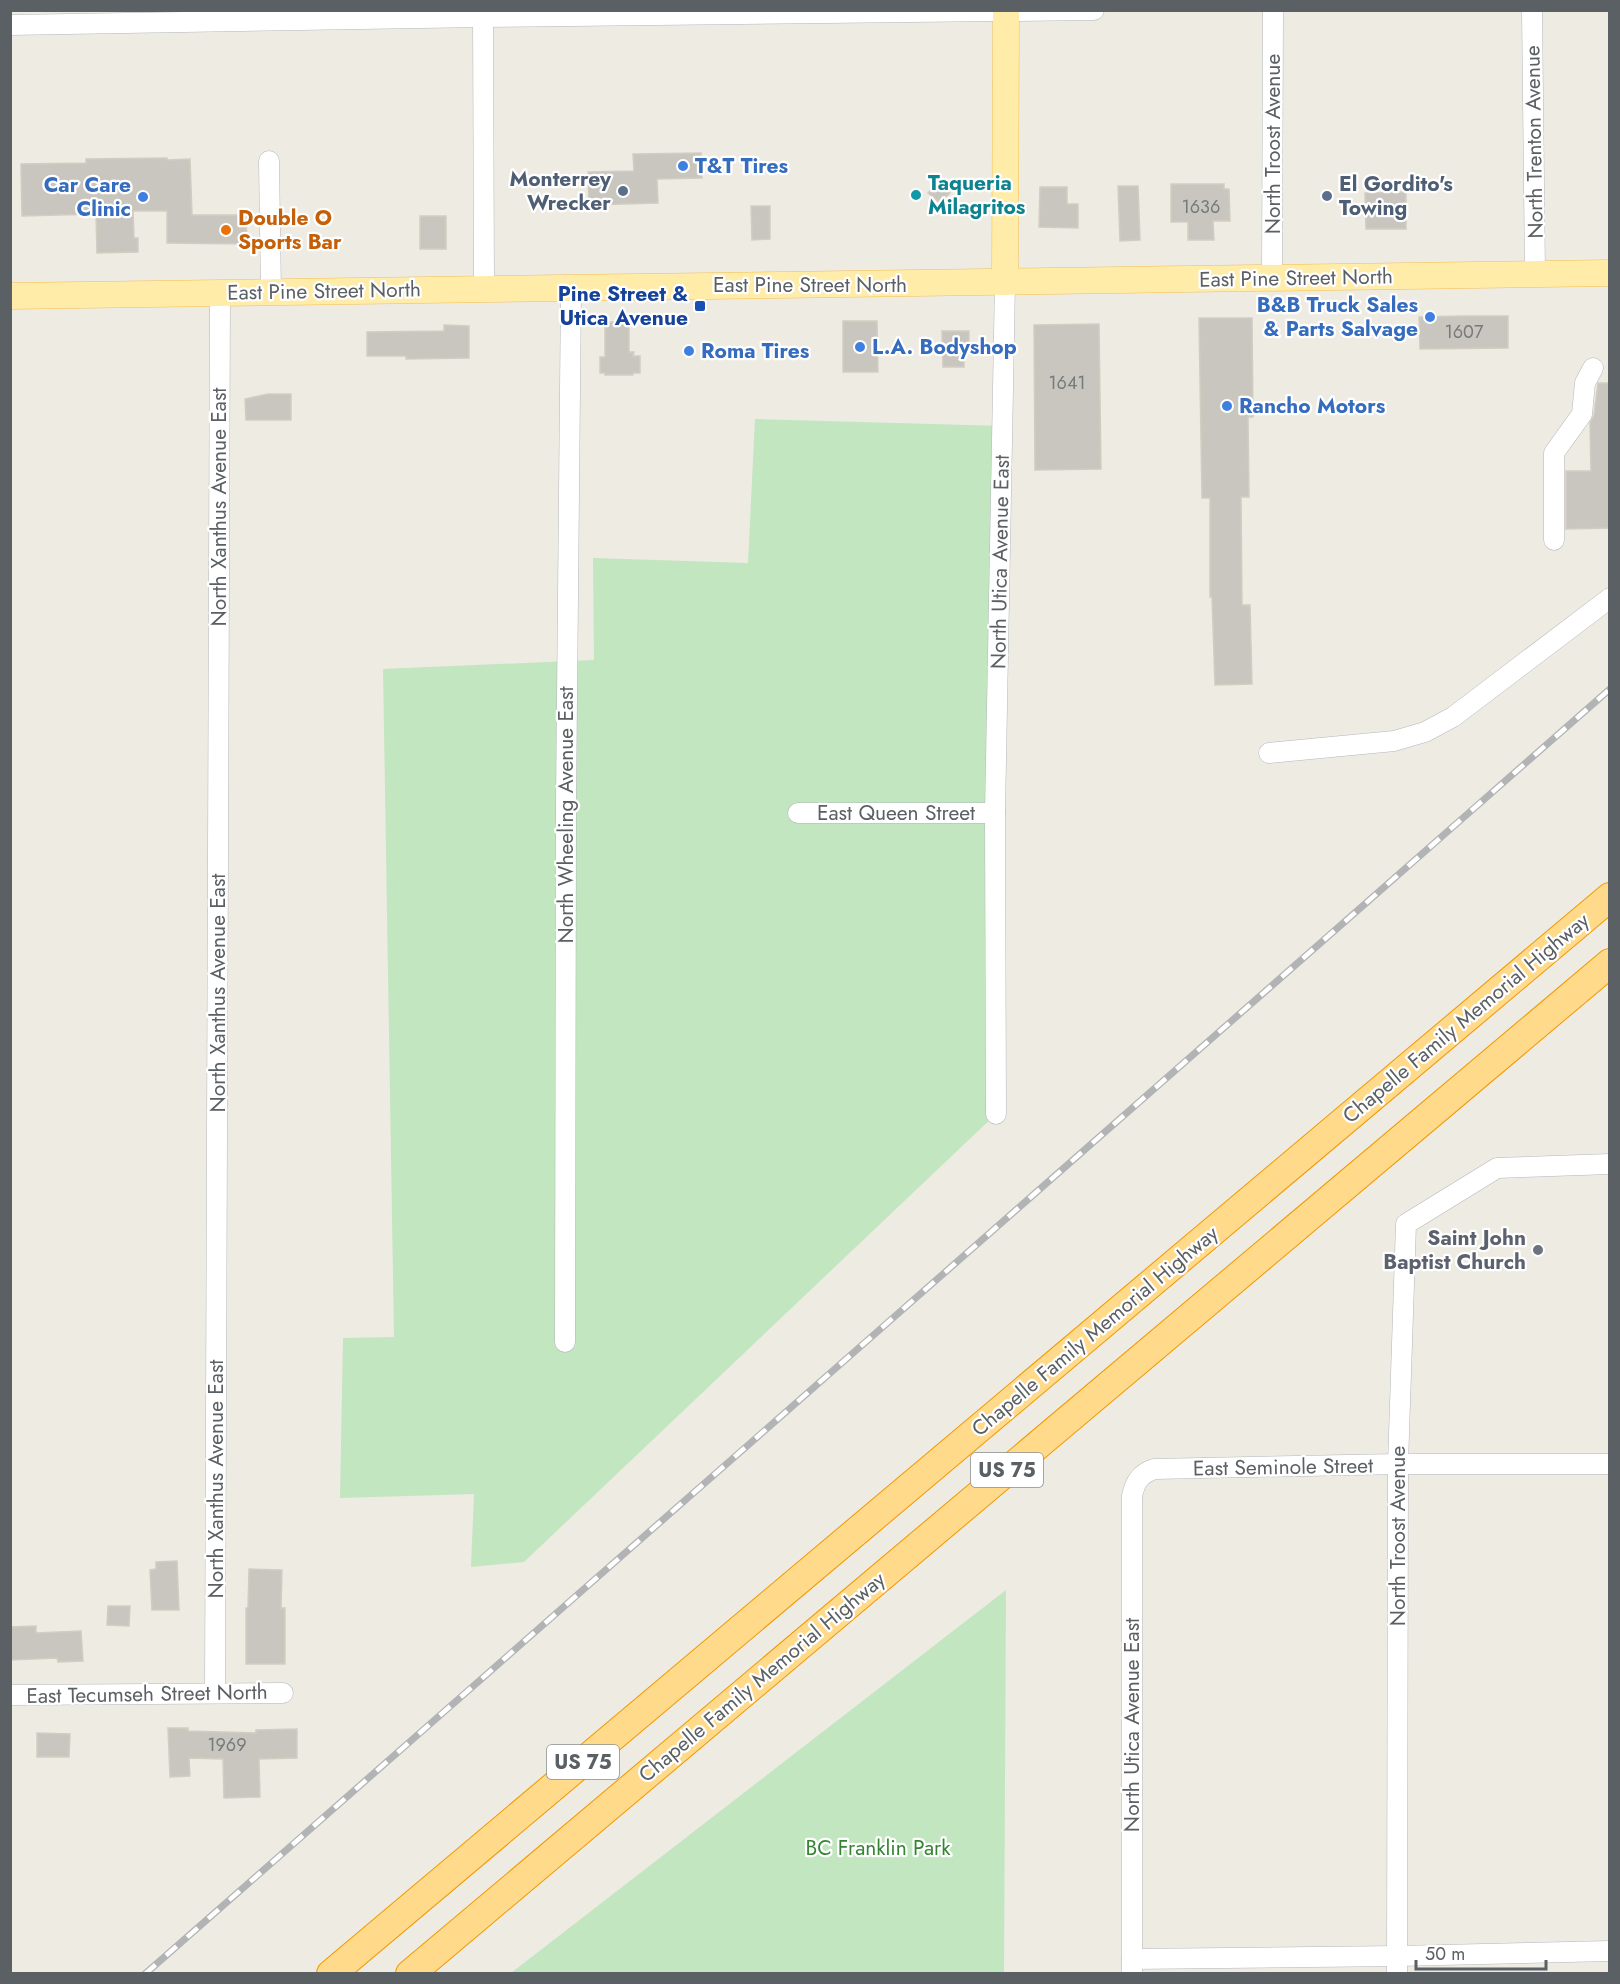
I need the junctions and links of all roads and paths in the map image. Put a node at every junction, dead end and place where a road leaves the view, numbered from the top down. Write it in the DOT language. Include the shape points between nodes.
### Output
graph roads {
  1 [pos="1094,10"];
  2 [pos="1273,10"];
  3 [pos="1532,10"];
  4 [pos="1006,12"];
  5 [pos="483,14"];
  6 [pos="10,25"];
  7 [pos="268,161"];
  8 [pos="1610,273"];
  9 [pos="1535,274"];
  10 [pos="1272,278"];
  11 [pos="1005,282"];
  12 [pos="484,288"];
  13 [pos="571,288"];
  14 [pos="271,292"];
  15 [pos="220,293"];
  16 [pos="10,296"];
  17 [pos="1593,368"];
  18 [pos="1554,540"];
  19 [pos="1610,598"];
  20 [pos="1269,753"];
  21 [pos="798,813"];
  22 [pos="995,813"];
  23 [pos="1610,897"];
  24 [pos="1608,965"];
  25 [pos="996,1114"];
  26 [pos="1610,1164"];
  27 [pos="565,1342"];
  28 [pos="1398,1464"];
  29 [pos="1610,1464"];
  30 [pos="1139,1478"];
  31 [pos="215,1693"];
  32 [pos="283,1693"];
  33 [pos="10,1695"];
  34 [pos="1610,1951"];
  35 [pos="1398,1965"];
  36 [pos="1132,1966"];
  37 [pos="332,1974"];
  38 [pos="410,1974"];
  1 -- 4 [label="street"];
  2 -- 10 [label="street, North Troost Avenue"];
  3 -- 9 [label="street, North Trenton Avenue"];
  4 -- 5 [label="street"];
  4 -- 11 [label="main road, North Utica Avenue East"];
  5 -- 6 [label="street"];
  5 -- 12 [label="street"];
  7 -- 14 [label="street"];
  8 -- 9 [label="main road, East Pine Street North"];
  9 -- 10 [label="main road, East Pine Street North"];
  10 -- 11 [label="main road, East Pine Street North"];
  11 -- 13 [label="main road, East Pine Street North"];
  11 -- 22 [label="street, North Utica Avenue East"];
  12 -- 13 [label="main road, East Pine Street North"];
  12 -- 14 [label="main road, East Pine Street North"];
  13 -- 27 [label="street, North Wheeling Avenue East"];
  14 -- 15 [label="main road, East Pine Street North"];
  15 -- 16 [label="main road, East Pine Street North"];
  15 -- 31 [label="street, North Xanthus Avenue East"];
  17 -- 18 [label="street" via="1585,383 1582,414 1554,453"];
  19 -- 20 [label="street" via="1453,717 1425,732 1394,741"];
  21 -- 22 [label="street, East Queen Street"];
  22 -- 25 [label="street, North Utica Avenue East"];
  23 -- 37 [label="highway, Chapelle Family Memorial Highway / US 75"];
  24 -- 38 [label="highway, Chapelle Family Memorial Highway / US 75"];
  26 -- 28 [label="street, North Troost Avenue" via="1497,1168 1406,1224"];
  28 -- 29 [label="street, East Seminole Street"];
  28 -- 30 [label="street, East Seminole Street" via="1154,1469"];
  28 -- 35 [label="street, North Troost Avenue"];
  30 -- 36 [label="street, North Utica Avenue East" via="1132,1496"];
  31 -- 32 [label="street, East Tecumseh Street North"];
  31 -- 33 [label="street, East Tecumseh Street North"];
  34 -- 35 [label="street"];
  35 -- 36 [label="street"];
}
